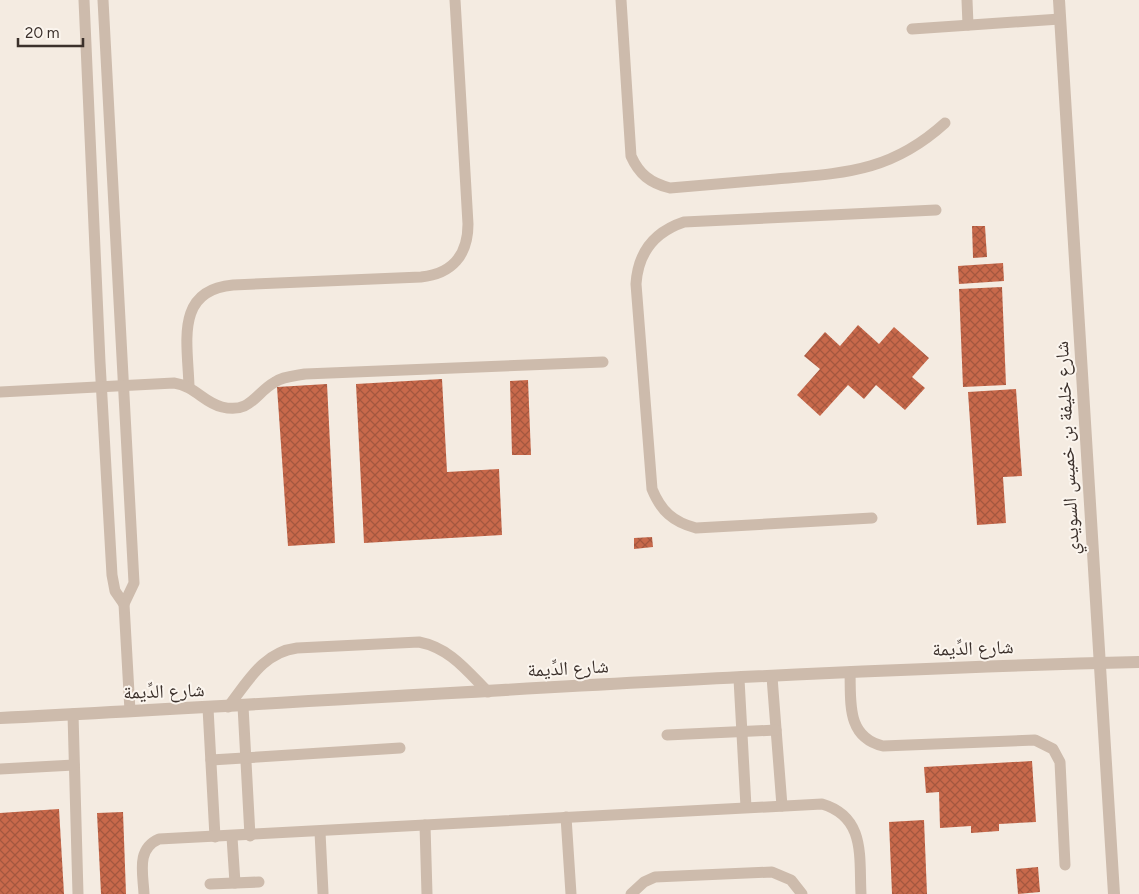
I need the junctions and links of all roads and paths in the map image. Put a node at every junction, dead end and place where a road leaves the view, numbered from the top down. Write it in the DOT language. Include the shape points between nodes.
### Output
graph roads {
  1 [pos="84,0"];
  2 [pos="103,0"];
  3 [pos="455,0"];
  4 [pos="621,0"];
  5 [pos="967,0"];
  6 [pos="1059,0"];
  7 [pos="1060,19"];
  8 [pos="968,25"];
  9 [pos="912,29"];
  10 [pos="945,123"];
  11 [pos="936,210"];
  12 [pos="603,362"];
  13 [pos="123,386"];
  14 [pos="101,387"];
  15 [pos="189,387"];
  16 [pos="0,392"];
  17 [pos="872,518"];
  18 [pos="124,604"];
  19 [pos="1139,662"];
  20 [pos="1098,663"];
  21 [pos="850,672"];
  22 [pos="772,677"];
  23 [pos="739,679"];
  24 [pos="488,692"];
  25 [pos="243,706"];
  26 [pos="228,707"];
  27 [pos="208,708"];
  28 [pos="130,711"];
  29 [pos="74,714"];
  30 [pos="0,718"];
  31 [pos="776,730"];
  32 [pos="742,731"];
  33 [pos="667,735"];
  34 [pos="400,748"];
  35 [pos="245,758"];
  36 [pos="211,760"];
  37 [pos="74,765"];
  38 [pos="0,769"];
  39 [pos="782,806"];
  40 [pos="746,808"];
  41 [pos="566,817"];
  42 [pos="425,825"];
  43 [pos="320,832"];
  44 [pos="232,836"];
  45 [pos="250,836"];
  46 [pos="215,837"];
  47 [pos="1065,865"];
  48 [pos="259,882"];
  49 [pos="235,883"];
  50 [pos="210,884"];
  51 [pos="323,893"];
  52 [pos="78,894"];
  53 [pos="144,894"];
  54 [pos="427,894"];
  55 [pos="571,894"];
  56 [pos="631,894"];
  57 [pos="802,894"];
  58 [pos="861,894"];
  59 [pos="1114,894"];
  1 -- 14 [label="lane"];
  2 -- 13 [label="lane"];
  3 -- 15 [label="lane" via="468,224 468,237 457,262 434,276 421,278 233,285 208,291 198,299 187,322"];
  4 -- 10 [label="lane" via="631,156 636,168 657,185 684,187 860,170 908,152"];
  5 -- 8 [label="lane"];
  6 -- 7 [label="street, شارع خليفة بن خميس السويدي"];
  7 -- 8 [label="lane"];
  7 -- 20 [label="street, شارع خليفة بن خميس السويدي"];
  8 -- 9 [label="lane"];
  11 -- 17 [label="lane" via="684,222 670,227 648,244 637,270 652,489 668,516 696,528"];
  12 -- 15 [label="lane" via="305,374 282,378 268,386 255,400 233,409 220,407"];
  13 -- 14 [label="lane"];
  13 -- 15 [label="lane" via="174,383"];
  13 -- 18 [label="lane" via="134,583"];
  14 -- 16 [label="lane"];
  14 -- 18 [label="lane" via="113,583 118,598"];
  18 -- 28 [label="lane"];
  19 -- 20 [label="street, شارع الدِّيمة"];
  20 -- 21 [label="street, شارع الدِّيمة"];
  20 -- 59 [label="street, شارع خليفة بن خميس السويدي"];
  21 -- 22 [label="street, شارع الدِّيمة"];
  21 -- 47 [label="lane" via="854,726 874,744 1035,740 1053,749 1060,762"];
  22 -- 23 [label="street, شارع الدِّيمة"];
  22 -- 31 [label="lane"];
  23 -- 24 [label="street, شارع الدِّيمة"];
  23 -- 32 [label="lane"];
  24 -- 25 [label="street, شارع الدِّيمة"];
  24 -- 26 [label="lane" via="449,654 430,644 297,648 279,651 264,662"];
  25 -- 26 [label="street, شارع الدِّيمة"];
  25 -- 35 [label="lane"];
  26 -- 27 [label="street, شارع الدِّيمة"];
  27 -- 28 [label="street, شارع الدِّيمة"];
  27 -- 36 [label="lane"];
  28 -- 29 [label="street, شارع الدِّيمة"];
  29 -- 30 [label="street, شارع الدِّيمة"];
  29 -- 37 [label="lane"];
  31 -- 32 [label="lane"];
  31 -- 39 [label="lane"];
  32 -- 33 [label="lane"];
  32 -- 40 [label="lane"];
  34 -- 35 [label="lane"];
  35 -- 36 [label="lane"];
  35 -- 45 [label="lane"];
  36 -- 46 [label="lane"];
  37 -- 38 [label="lane"];
  37 -- 52 [label="lane"];
  39 -- 40 [label="lane"];
  39 -- 58 [label="lane" via="822,804 844,815 857,836"];
  40 -- 41 [label="lane"];
  41 -- 42 [label="lane"];
  41 -- 55 [label="lane"];
  42 -- 43 [label="lane"];
  42 -- 54 [label="lane"];
  43 -- 45 [label="lane"];
  43 -- 51 [label="lane"];
  44 -- 45 [label="lane"];
  44 -- 46 [label="lane"];
  44 -- 49 [label="lane"];
  46 -- 53 [label="lane" via="159,839 152,843 142,856"];
  48 -- 49 [label="lane"];
  49 -- 50 [label="lane"];
  56 -- 57 [label="lane" via="655,877 772,872 791,880"];
}
